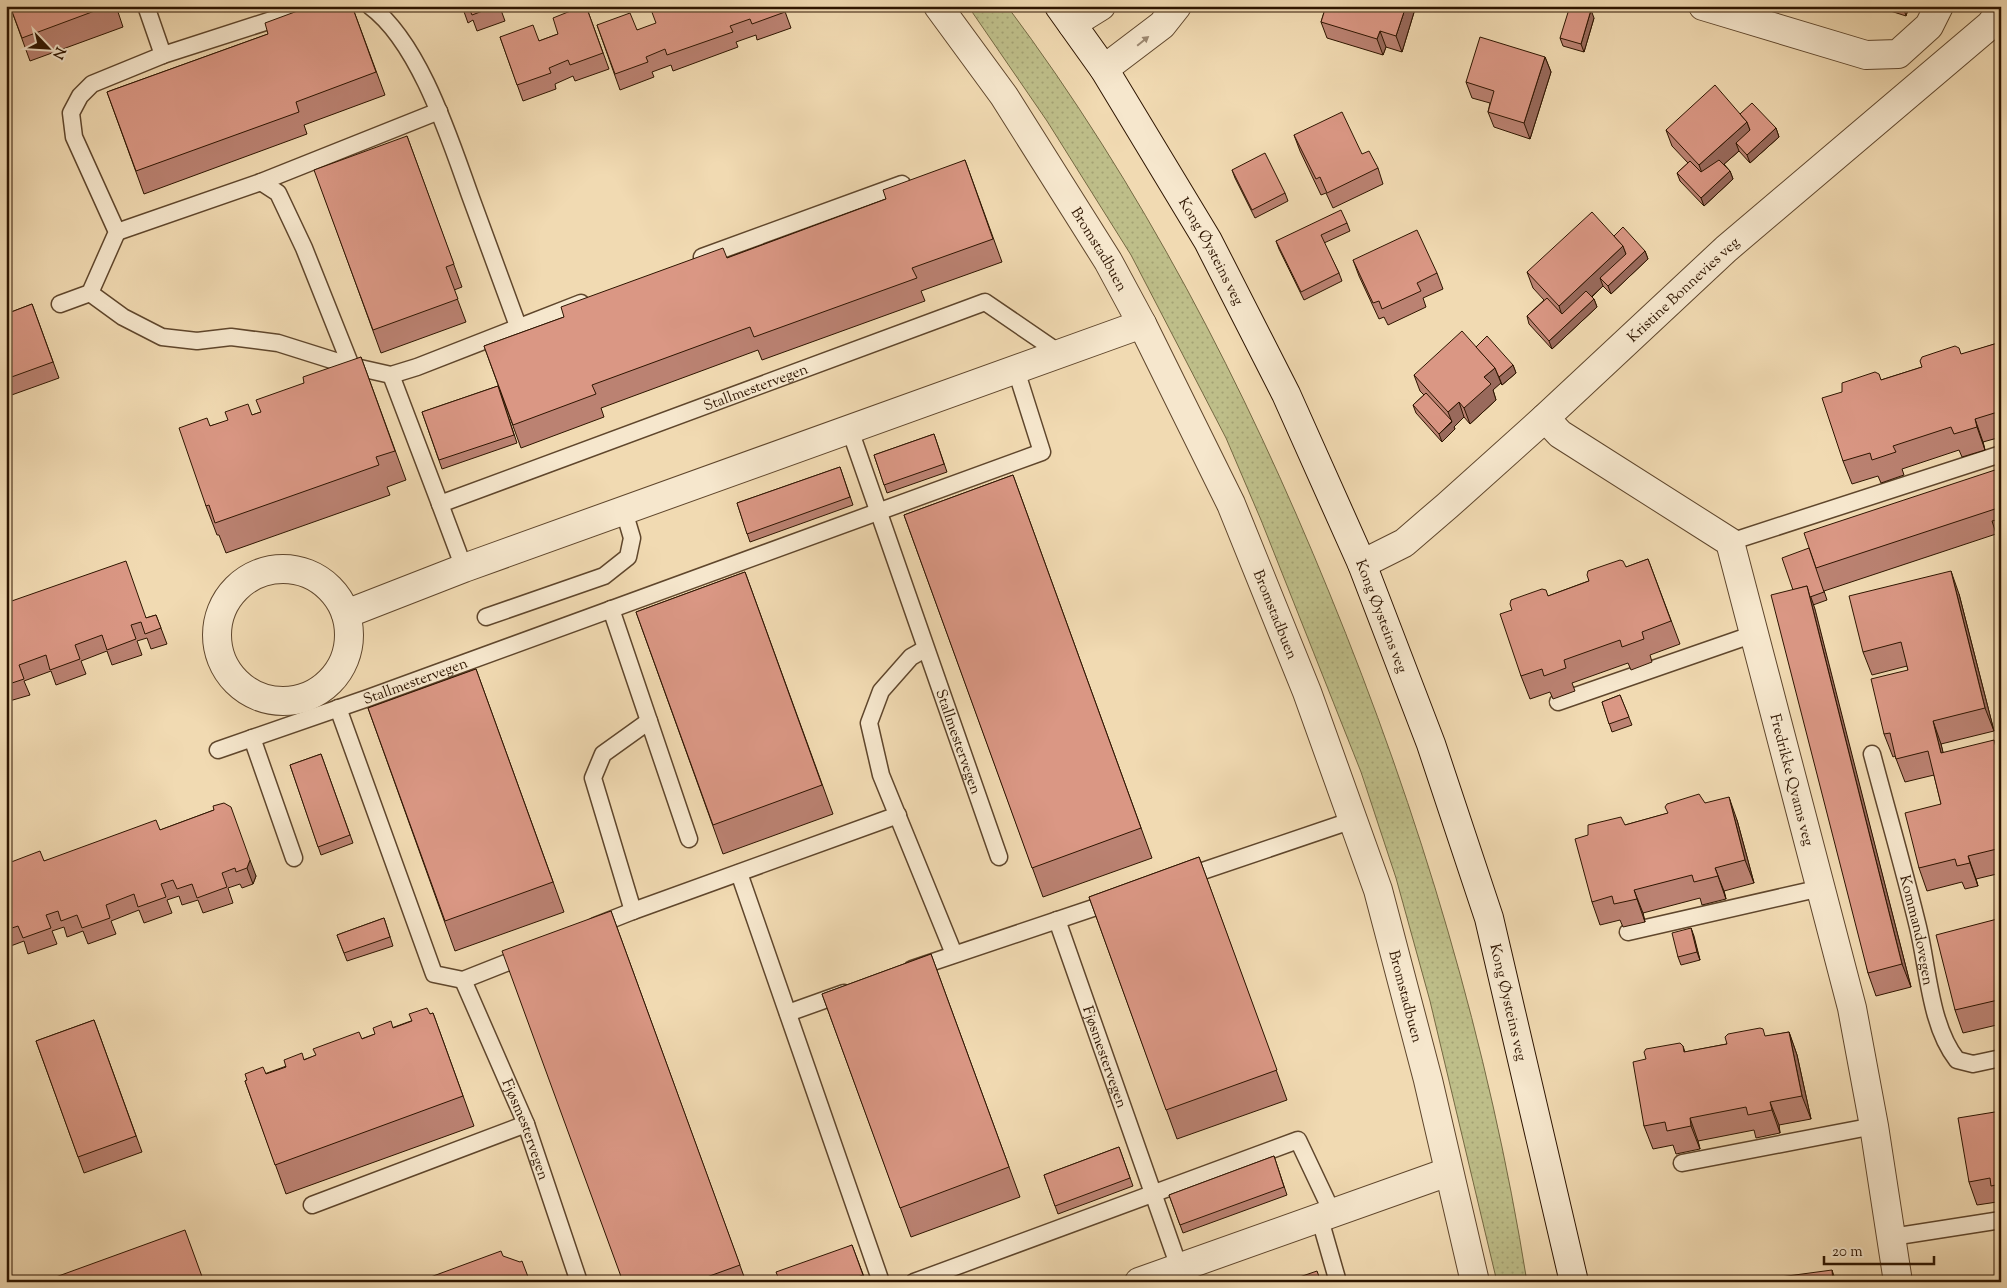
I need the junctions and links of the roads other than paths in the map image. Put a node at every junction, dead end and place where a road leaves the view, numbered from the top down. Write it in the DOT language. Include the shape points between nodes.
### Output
graph roads {
  1 [pos="146,6"];
  2 [pos="315,6"];
  3 [pos="370,6"];
  4 [pos="938,6"];
  5 [pos="1101,6"];
  6 [pos="1177,6"];
  7 [pos="1703,6"];
  8 [pos="1939,6"];
  9 [pos="2001,11"];
  10 [pos="1065,15"];
  11 [pos="163,55"];
  12 [pos="1104,69"];
  13 [pos="439,111"];
  14 [pos="921,177"];
  15 [pos="261,182"];
  16 [pos="117,232"];
  17 [pos="688,263"];
  18 [pos="90,293"];
  19 [pos="598,296"];
  20 [pos="60,304"];
  21 [pos="1142,324"];
  22 [pos="518,326"];
  23 [pos="1060,354"];
  24 [pos="351,366"];
  25 [pos="1016,370"];
  26 [pos="391,375"];
  27 [pos="1545,418"];
  28 [pos="850,430"];
  29 [pos="2001,454"];
  30 [pos="440,504"];
  31 [pos="624,511"];
  32 [pos="877,512"];
  33 [pos="1730,542"];
  34 [pos="1362,564"];
  35 [pos="464,568"];
  36 [pos="611,609"];
  37 [pos="346,614"];
  38 [pos="486,617"];
  39 [pos="1754,634"];
  40 [pos="925,649"];
  41 [pos="1558,702"];
  42 [pos="338,708"];
  43 [pos="649,721"];
  44 [pos="252,738"];
  45 [pos="218,750"];
  46 [pos="1872,754"];
  47 [pos="898,816"];
  48 [pos="1353,820"];
  49 [pos="689,839"];
  50 [pos="294,858"];
  51 [pos="999,858"];
  52 [pos="738,873"];
  53 [pos="1170,882"];
  54 [pos="1821,888"];
  55 [pos="1133,895"];
  56 [pos="633,911"];
  57 [pos="1057,920"];
  58 [pos="1628,932"];
  59 [pos="579,933"];
  60 [pos="544,947"];
  61 [pos="954,954"];
  62 [pos="898,974"];
  63 [pos="463,980"];
  64 [pos="862,987"];
  65 [pos="788,1013"];
  66 [pos="2001,1058"];
  67 [pos="526,1124"];
  68 [pos="1874,1126"];
  69 [pos="1682,1163"];
  70 [pos="1448,1172"];
  71 [pos="1152,1192"];
  72 [pos="312,1205"];
  73 [pos="1326,1214"];
  74 [pos="2001,1220"];
  75 [pos="1892,1237"];
  76 [pos="1179,1267"];
  77 [pos="579,1282"];
  78 [pos="880,1282"];
  79 [pos="914,1282"];
  80 [pos="1139,1282"];
  81 [pos="1338,1282"];
  82 [pos="1475,1282"];
  83 [pos="1574,1282"];
  84 [pos="1898,1282"];
  1 -- 11 [label="lane"];
  2 -- 11 [label="lane"];
  3 -- 13 [label="lane" via="387,19 428,86"];
  4 -- 21 [label="street, Bromstadbuen" via="1004,96 1059,181 1108,260"];
  5 -- 10 [label="street"];
  12 -- 6 [label="street, one-way" via="1162,25"];
  7 -- 8 [label="street" via="1866,55 1898,54 1929,26"];
  9 -- 27 [label="street, Kristine Bonnevies veg" via="1990,25 1726,249"];
  10 -- 12 [label="street, Kong Øysteins veg"];
  11 -- 16 [label="lane" via="92,84 80,96 72,113 74,137"];
  12 -- 34 [label="street, Kong Øysteins veg" via="1208,241 1286,394"];
  13 -- 15 [label="lane"];
  13 -- 22 [label="lane"];
  14 -- 17 [label="lane"];
  15 -- 16 [label="lane"];
  15 -- 24 [label="lane" via="278,193 304,248"];
  16 -- 18 [label="lane"];
  18 -- 20 [label="lane"];
  18 -- 24 [label="lane" via="123,317 162,337 197,341 231,337 278,343"];
  19 -- 22 [label="lane"];
  21 -- 23 [label="street"];
  21 -- 48 [label="street, Bromstadbuen" via="1231,504 1307,692"];
  22 -- 26 [label="lane"];
  23 -- 25 [label="street"];
  23 -- 30 [label="lane, Stallmestervegen" via="985,302"];
  24 -- 26 [label="lane"];
  25 -- 28 [label="street"];
  25 -- 32 [label="lane, Stallmestervegen" via="1042,452"];
  26 -- 30 [label="lane"];
  27 -- 33 [label="street" via="1560,434"];
  27 -- 34 [label="street, Kristine Bonnevies veg" via="1404,543"];
  28 -- 31 [label="street"];
  28 -- 32 [label="lane, Stallmestervegen"];
  29 -- 33 [label="lane"];
  30 -- 35 [label="lane"];
  31 -- 35 [label="street"];
  31 -- 38 [label="lane" via="632,538 628,556 604,576"];
  32 -- 36 [label="lane, Stallmestervegen"];
  32 -- 40 [label="lane, Stallmestervegen"];
  33 -- 39 [label="street, Fredrikke Qvams veg"];
  34 -- 83 [label="street, Kong Øysteins veg" via="1431,744 1489,918"];
  35 -- 37 [label="street"];
  36 -- 42 [label="lane, Stallmestervegen"];
  36 -- 43 [label="lane"];
  37 -- 37 [label="street" via="336,595 308,574 282,569 261,573 242,583 228,598 219,617 216,638 221,659 232,679 250,693 271,701 294,701 316,694 333,679 345,659 350,636"];
  39 -- 41 [label="lane"];
  39 -- 54 [label="street, Fredrikke Qvams veg"];
  40 -- 47 [label="lane" via="911,657 881,691 870,723 881,774"];
  40 -- 51 [label="lane, Stallmestervegen"];
  42 -- 44 [label="lane, Stallmestervegen"];
  42 -- 63 [label="lane" via="434,974"];
  43 -- 49 [label="lane"];
  43 -- 56 [label="lane" via="603,754 594,778"];
  44 -- 45 [label="lane, Stallmestervegen"];
  44 -- 50 [label="lane"];
  46 -- 66 [label="lane, Kommandovegen" via="1919,928 1930,988 1947,1048 1957,1060 1973,1064"];
  47 -- 52 [label="lane"];
  47 -- 61 [label="lane"];
  48 -- 53 [label="lane"];
  48 -- 70 [label="street, Bromstadbuen" via="1378,890 1428,1080"];
  52 -- 56 [label="lane"];
  52 -- 65 [label="lane"];
  54 -- 58 [label="lane"];
  54 -- 68 [label="street, Fredrikke Qvams veg" via="1852,1008"];
  55 -- 57 [label="lane"];
  56 -- 59 [label="lane"];
  57 -- 61 [label="lane"];
  57 -- 71 [label="lane, Fjøsmestervegen"];
  60 -- 63 [label="lane"];
  61 -- 62 [label="lane"];
  63 -- 67 [label="lane, Fjøsmestervegen"];
  64 -- 65 [label="lane"];
  65 -- 78 [label="lane"];
  67 -- 72 [label="lane"];
  67 -- 77 [label="lane, Fjøsmestervegen"];
  68 -- 69 [label="lane"];
  68 -- 75 [label="street, Fredrikke Qvams veg"];
  70 -- 73 [label="street"];
  70 -- 82 [label="street, Bromstadbuen"];
  71 -- 73 [label="lane" via="1298,1140"];
  71 -- 76 [label="lane, Fjøsmestervegen"];
  71 -- 79 [label="lane"];
  73 -- 76 [label="street"];
  73 -- 81 [label="lane"];
  74 -- 75 [label="lane"];
  75 -- 84 [label="street, Fredrikke Qvams veg"];
  76 -- 80 [label="street"];
}
